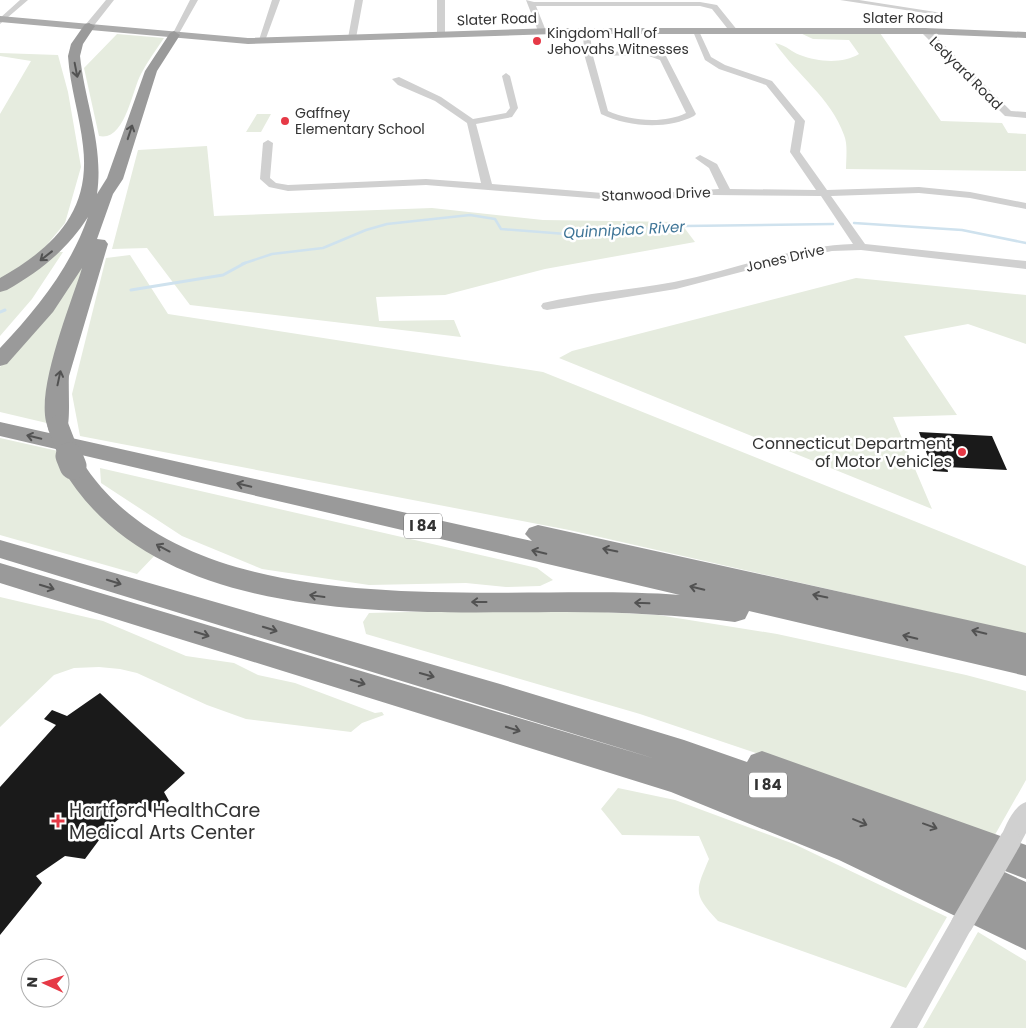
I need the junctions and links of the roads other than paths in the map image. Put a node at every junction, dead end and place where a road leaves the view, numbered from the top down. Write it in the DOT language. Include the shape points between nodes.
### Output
graph roads {
  1 [pos="24,0"];
  2 [pos="110,0"];
  3 [pos="194,0"];
  4 [pos="276,0"];
  5 [pos="359,0"];
  6 [pos="441,0"];
  7 [pos="844,0"];
  8 [pos="531,2"];
  9 [pos="913,8"];
  10 [pos="938,13"];
  11 [pos="1,20"];
  12 [pos="89,26"];
  13 [pos="542,31"];
  14 [pos="586,31"];
  15 [pos="695,31"];
  16 [pos="734,31"];
  17 [pos="930,32"];
  18 [pos="441,34"];
  19 [pos="174,35"];
  20 [pos="1026,35"];
  21 [pos="352,38"];
  22 [pos="261,41"];
  23 [pos="588,54"];
  24 [pos="506,76"];
  25 [pos="390,77"];
  26 [pos="1026,115"];
  27 [pos="471,122"];
  28 [pos="268,143"];
  29 [pos="700,158"];
  30 [pos="115,178"];
  31 [pos="488,186"];
  32 [pos="726,192"];
  33 [pos="822,193"];
  34 [pos="87,205"];
  35 [pos="1026,206"];
  36 [pos="861,247"];
  37 [pos="1026,264"];
  38 [pos="0,286"];
  39 [pos="547,306"];
  40 [pos="0,344"];
  41 [pos="0,360"];
  42 [pos="0,429"];
  43 [pos="272,491"];
  44 [pos="0,549"];
  45 [pos="0,572"];
  46 [pos="847,622"];
  47 [pos="1026,644"];
  48 [pos="1026,664"];
  49 [pos="500,697"];
  50 [pos="1026,812"];
  51 [pos="1018,851"];
  52 [pos="1026,900"];
  53 [pos="1026,932"];
  54 [pos="903,1028"];
  1 -- 11 [label="street"];
  2 -- 12 [label="street"];
  3 -- 19 [label="street"];
  4 -- 22 [label="street"];
  5 -- 21 [label="street"];
  6 -- 18 [label="street"];
  7 -- 9 [label="street"];
  8 -- 13 [label="street"];
  8 -- 16 [label="street" via="700,4 714,7"];
  9 -- 10 [label="street"];
  9 -- 10 [label="street" via="938,3"];
  10 -- 17 [label="street"];
  11 -- 12 [label="main road, Slater Road"];
  12 -- 19 [label="main road, Slater Road"];
  12 -- 34 [label="highway, one-way" via="77,44 74,56 92,161"];
  13 -- 14 [label="main road, Slater Road"];
  13 -- 18 [label="main road, Slater Road"];
  14 -- 15 [label="main road, Slater Road"];
  14 -- 23 [label="street"];
  15 -- 16 [label="main road, Slater Road"];
  15 -- 33 [label="street" via="708,58 722,67 769,83 800,121 795,152"];
  16 -- 17 [label="main road, Slater Road"];
  17 -- 20 [label="main road, Slater Road"];
  17 -- 26 [label="street, Ledyard Road" via="1008,114"];
  18 -- 21 [label="main road, Slater Road"];
  19 -- 22 [label="main road, Slater Road"];
  30 -- 19 [label="highway, one-way" via="151,71"];
  21 -- 22 [label="main road, Slater Road"];
  23 -- 23 [label="street" via="604,112 611,117 675,120 691,114 663,58 646,53"];
  24 -- 27 [label="street" via="514,108 509,115"];
  25 -- 27 [label="street" via="438,99"];
  27 -- 31 [label="street"];
  28 -- 31 [label="street, Stanwood Drive" via="265,179 280,188 420,182"];
  29 -- 32 [label="street" via="713,166"];
  30 -- 41 [label="highway" via="107,188 91,235 72,271 39,316"];
  46 -- 30 [label="highway, one-way, bridge" via="657,604 377,601 325,597 275,589 205,567 148,540 101,503 73,466 58,426 58,376 109,212"];
  31 -- 32 [label="street, Stanwood Drive" via="608,198"];
  32 -- 33 [label="street, Stanwood Drive"];
  33 -- 35 [label="street, Stanwood Drive" via="936,191"];
  33 -- 36 [label="street"];
  34 -- 38 [label="highway, one-way" via="72,231 57,247"];
  34 -- 40 [label="highway" via="88,212 81,229 57,273"];
  36 -- 37 [label="street, Jones Drive"];
  36 -- 39 [label="street, Jones Drive" via="810,251 676,285"];
  43 -- 42 [label="highway, I 84, one-way"];
  46 -- 43 [label="highway, I 84, one-way"];
  47 -- 43 [label="highway, one-way" via="504,527 345,498"];
  44 -- 49 [label="highway, I 84, one-way"];
  45 -- 53 [label="highway, one-way" via="671,778 854,849"];
  48 -- 46 [label="highway, I 84, one-way"];
  49 -- 51 [label="highway, one-way" via="563,700"];
  49 -- 52 [label="highway, I 84, one-way" via="643,741 770,786 902,840"];
  50 -- 51 [label="street"];
  51 -- 54 [label="street, bridge" via="962,924"];
}
